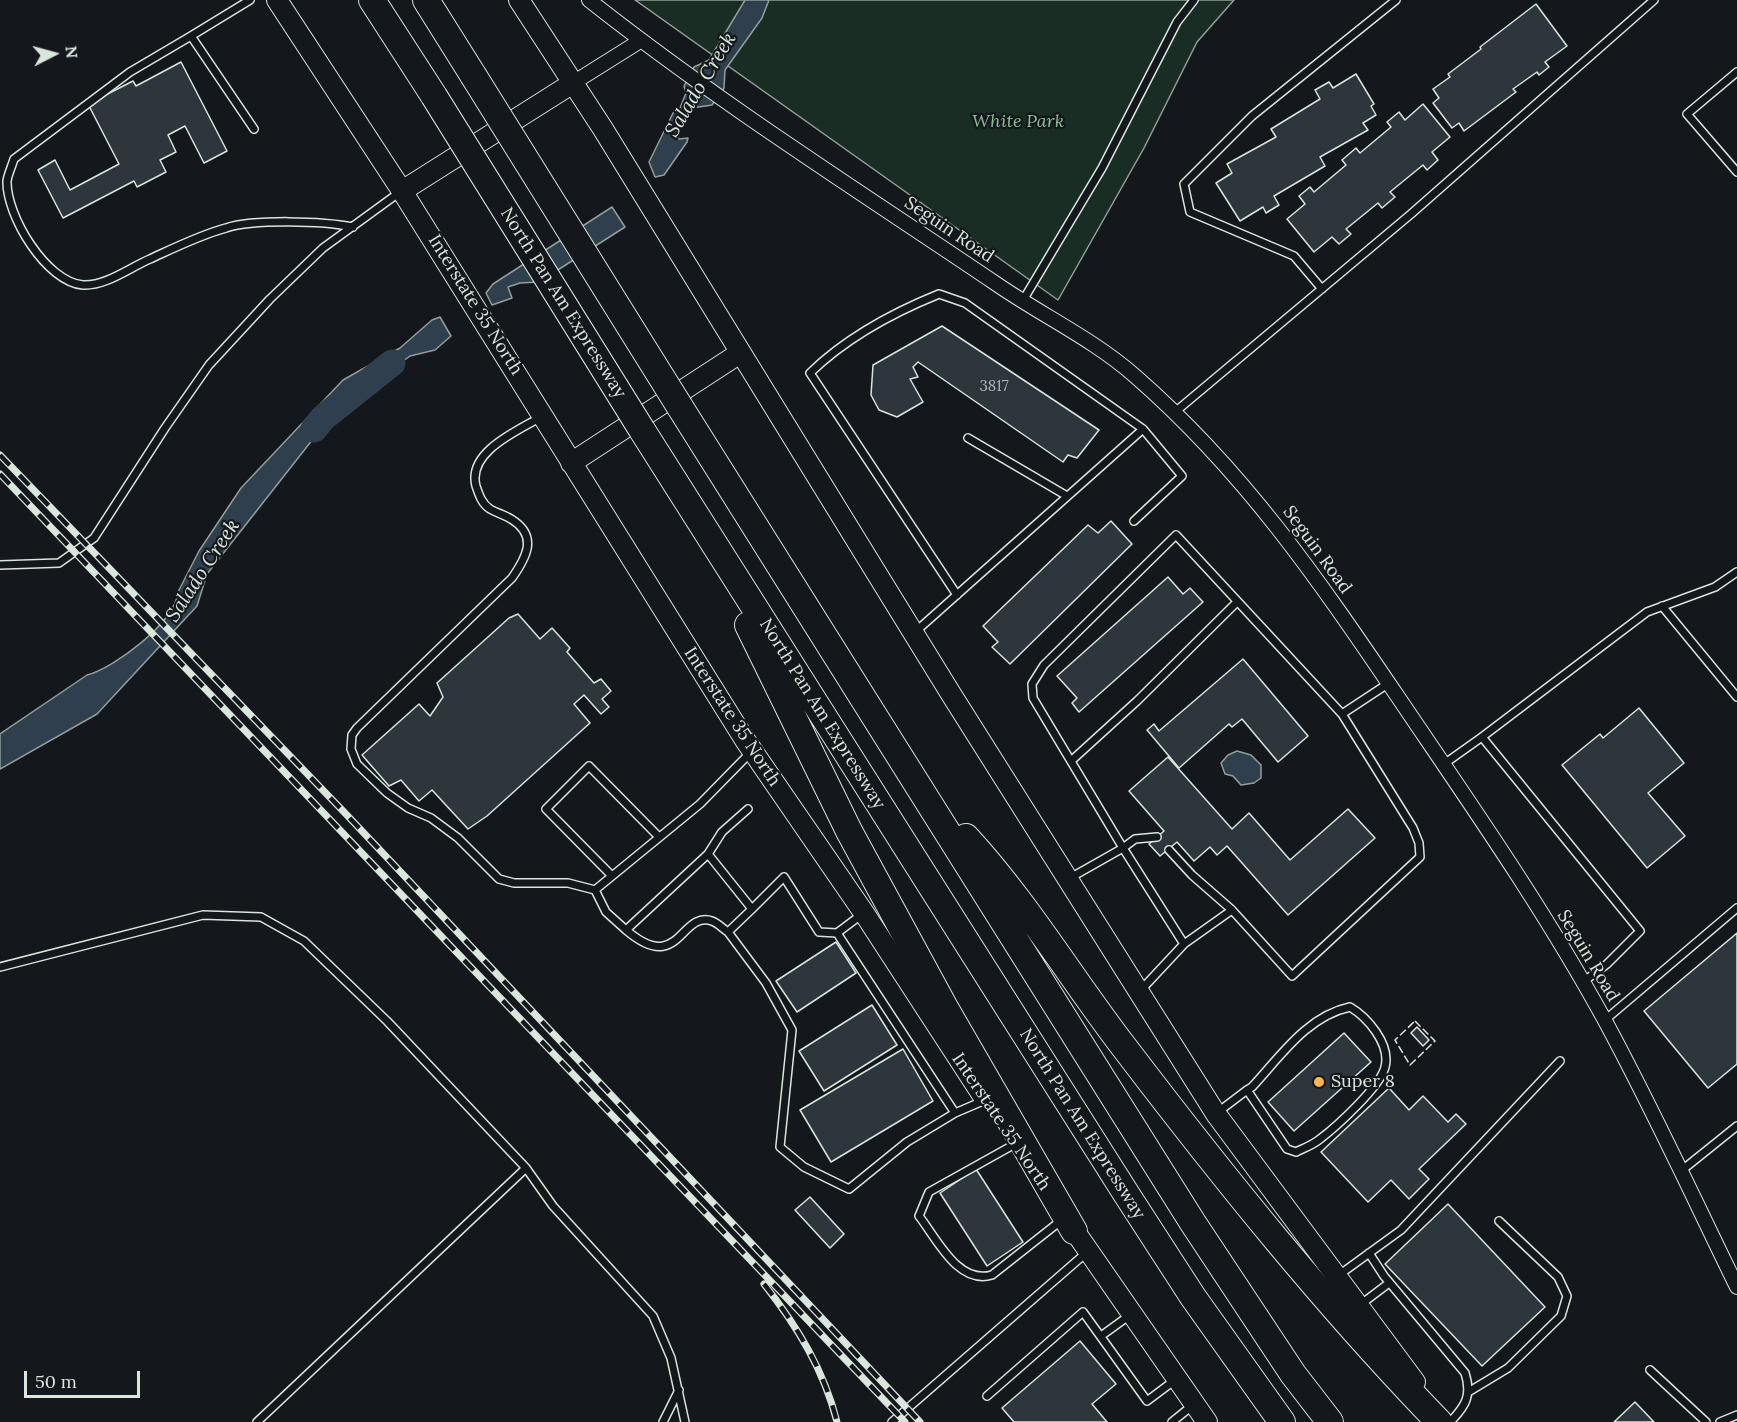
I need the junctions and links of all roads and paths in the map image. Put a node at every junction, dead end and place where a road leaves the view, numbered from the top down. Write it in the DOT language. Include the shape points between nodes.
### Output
graph roads {
  1 [pos="250,0"];
  2 [pos="277,0"];
  3 [pos="372,0"];
  4 [pos="426,0"];
  5 [pos="519,0"];
  6 [pos="589,0"];
  7 [pos="1194,0"];
  8 [pos="1396,0"];
  9 [pos="1654,0"];
  10 [pos="191,36"];
  11 [pos="640,41"];
  12 [pos="1737,72"];
  13 [pos="573,83"];
  14 [pos="254,129"];
  15 [pos="1737,172"];
  16 [pos="402,191"];
  17 [pos="352,227"];
  18 [pos="1322,289"];
  19 [pos="1022,302"];
  20 [pos="740,353"];
  21 [pos="1175,412"];
  22 [pos="543,416"];
  23 [pos="1143,429"];
  24 [pos="968,438"];
  25 [pos="571,463"];
  26 [pos="1067,496"];
  27 [pos="688,503"];
  28 [pos="1134,521"];
  29 [pos="0,565"];
  30 [pos="1737,572"];
  31 [pos="957,595"];
  32 [pos="1237,602"];
  33 [pos="1662,606"];
  34 [pos="914,633"];
  35 [pos="1389,683"];
  36 [pos="1737,697"];
  37 [pos="1342,714"];
  38 [pos="1482,737"];
  39 [pos="753,751"];
  40 [pos="1071,761"];
  41 [pos="1444,764"];
  42 [pos="916,782"];
  43 [pos="747,809"];
  44 [pos="659,837"];
  45 [pos="1157,837"];
  46 [pos="1123,848"];
  47 [pos="1169,850"];
  48 [pos="708,854"];
  49 [pos="612,876"];
  50 [pos="1068,879"];
  51 [pos="595,890"];
  52 [pos="1737,908"];
  53 [pos="752,909"];
  54 [pos="1232,910"];
  55 [pos="864,913"];
  56 [pos="626,930"];
  57 [pos="728,932"];
  58 [pos="837,933"];
  59 [pos="1184,944"];
  60 [pos="0,968"];
  61 [pos="1583,982"];
  62 [pos="1140,992"];
  63 [pos="1605,1020"];
  64 [pos="1560,1061"];
  65 [pos="1248,1090"];
  66 [pos="985,1100"];
  67 [pos="955,1113"];
  68 [pos="1216,1114"];
  69 [pos="1737,1126"];
  70 [pos="1015,1144"];
  71 [pos="526,1168"];
  72 [pos="1680,1172"];
  73 [pos="1499,1221"];
  74 [pos="1076,1233"];
  75 [pos="1369,1253"];
  76 [pos="1336,1276"];
  77 [pos="1389,1283"];
  78 [pos="1737,1287"];
  79 [pos="1359,1306"];
  80 [pos="1131,1314"];
  81 [pos="1101,1336"];
  82 [pos="1650,1370"];
  83 [pos="1177,1378"];
  84 [pos="679,1390"];
  85 [pos="1470,1391"];
  86 [pos="987,1396"];
  87 [pos="1195,1404"];
  88 [pos="1737,1415"];
  89 [pos="257,1422"];
  90 [pos="663,1422"];
  91 [pos="685,1422"];
  92 [pos="892,1422"];
  93 [pos="1172,1422"];
  94 [pos="1207,1422"];
  95 [pos="1282,1422"];
  96 [pos="1330,1422"];
  97 [pos="1438,1422"];
  98 [pos="1444,1422"];
  99 [pos="1450,1422"];
  100 [pos="1706,1422"];
  101 [pos="1720,1422"];
  1 -- 10 [label="lane"];
  2 -- 16 [label="main road, Interstate 35 North"];
  3 -- 27 [label="highway, North Pan Am Expressway, bridge"];
  4 -- 42 [label="highway, bridge"];
  5 -- 13 [label="main road"];
  6 -- 11 [label="street, Seguin Road"];
  7 -- 19 [label="lane" via="1177,22 1102,168"];
  8 -- 18 [label="lane" via="1252,116 1184,184 1190,212 1294,256"];
  9 -- 18 [label="lane"];
  10 -- 14 [label="lane"];
  10 -- 17 [label="lane" via="130,72 14,159 7,180 12,206 22,232 39,256 62,277 82,285 101,283 236,225 330,222"];
  11 -- 13 [label="street"];
  11 -- 19 [label="street, Seguin Road"];
  12 -- 15 [label="lane" via="1687,114"];
  13 -- 16 [label="main road"];
  13 -- 20 [label="main road"];
  16 -- 17 [label="lane"];
  16 -- 22 [label="main road, Interstate 35 North"];
  17 -- 29 [label="lane" via="323,248 270,299 209,365 94,538 59,563"];
  18 -- 21 [label="lane"];
  19 -- 21 [label="street, Seguin Road" via="1130,372"];
  20 -- 25 [label="main road"];
  20 -- 34 [label="main road"];
  21 -- 35 [label="street, Seguin Road" via="1222,459 1301,556"];
  22 -- 25 [label="main road, Interstate 35 North"];
  22 -- 51 [label="lane" via="487,452 476,472 482,502 521,527 527,537 526,558 512,578 357,728 351,749 357,764 387,793 458,838 499,879 514,883 568,883"];
  23 -- 26 [label="lane"];
  23 -- 28 [label="lane" via="1182,476"];
  23 -- 31 [label="lane" via="965,303 939,294 897,311 830,354 810,373"];
  24 -- 26 [label="lane"];
  25 -- 39 [label="main road, Interstate 35 North"];
  26 -- 31 [label="lane"];
  27 -- 74 [label="highway" via="849,831 928,978"];
  27 -- 95 [label="highway, North Pan Am Expressway" via="1126,1195"];
  30 -- 33 [label="lane" via="1715,587"];
  31 -- 34 [label="lane"];
  32 -- 37 [label="lane"];
  32 -- 40 [label="lane" via="1137,702"];
  32 -- 40 [label="lane" via="1176,535 1044,665 1032,684 1033,698"];
  33 -- 36 [label="lane"];
  33 -- 38 [label="lane" via="1647,612"];
  34 -- 50 [label="main road"];
  35 -- 37 [label="lane"];
  35 -- 41 [label="street, Seguin Road"];
  37 -- 54 [label="lane" via="1413,828 1419,857 1292,976"];
  38 -- 41 [label="lane"];
  38 -- 61 [label="lane" via="1640,931"];
  39 -- 44 [label="lane" via="700,804"];
  39 -- 55 [label="main road, Interstate 35 North"];
  40 -- 46 [label="lane"];
  41 -- 61 [label="street, Seguin Road"];
  42 -- 96 [label="highway" via="1193,1223 1293,1374"];
  42 -- 97 [label="highway" via="978,850 1125,1048 1306,1276"];
  43 -- 48 [label="lane" via="722,832"];
  44 -- 49 [label="lane"];
  44 -- 49 [label="lane" via="589,766 546,809"];
  45 -- 46 [label="lane" via="1135,839"];
  46 -- 50 [label="lane"];
  46 -- 59 [label="lane"];
  47 -- 54 [label="lane"];
  48 -- 53 [label="lane"];
  48 -- 56 [label="lane"];
  49 -- 51 [label="lane"];
  50 -- 62 [label="main road"];
  51 -- 56 [label="lane" via="606,912"];
  52 -- 63 [label="lane"];
  53 -- 57 [label="lane"];
  53 -- 58 [label="lane" via="784,877 819,932"];
  54 -- 59 [label="lane"];
  55 -- 58 [label="lane"];
  55 -- 66 [label="main road, Interstate 35 North"];
  56 -- 57 [label="lane" via="652,948 663,947 702,921 712,921"];
  57 -- 67 [label="lane" via="766,983 792,1030 780,1148 796,1161 849,1190 907,1142"];
  58 -- 67 [label="lane"];
  59 -- 62 [label="lane"];
  60 -- 71 [label="lane" via="203,915 261,917 304,941"];
  61 -- 63 [label="street, Seguin Road"];
  62 -- 68 [label="main road"];
  63 -- 72 [label="street, Seguin Road"];
  64 -- 75 [label="lane" via="1401,1230"];
  65 -- 65 [label="lane" via="1314,1022 1334,1010 1350,1006 1364,1016 1382,1045 1385,1069 1376,1084 1319,1140 1296,1152 1287,1149"];
  65 -- 68 [label="lane"];
  66 -- 67 [label="lane"];
  66 -- 70 [label="main road, Interstate 35 North"];
  68 -- 76 [label="main road"];
  69 -- 72 [label="lane"];
  70 -- 74 [label="main road, Interstate 35 North"];
  70 -- 74 [label="lane" via="929,1192 919,1216 960,1270 980,1278"];
  71 -- 84 [label="lane" via="553,1206 653,1316 671,1358"];
  71 -- 89 [label="lane"];
  72 -- 78 [label="street, Seguin Road"];
  73 -- 85 [label="lane" via="1558,1277 1567,1296 1561,1317 1508,1368"];
  74 -- 80 [label="main road, Interstate 35 North"];
  74 -- 92 [label="lane"];
  75 -- 76 [label="lane"];
  75 -- 77 [label="lane"];
  76 -- 79 [label="main road"];
  77 -- 79 [label="lane"];
  77 -- 85 [label="lane" via="1465,1373"];
  79 -- 98 [label="main road"];
  80 -- 81 [label="lane"];
  80 -- 83 [label="main road, Interstate 35 North"];
  81 -- 83 [label="lane" via="1147,1401"];
  81 -- 86 [label="lane" via="1083,1312"];
  82 -- 100 [label="lane"];
  83 -- 87 [label="main road, Interstate 35 North"];
  84 -- 90 [label="lane"];
  84 -- 91 [label="lane"];
  85 -- 99 [label="lane" via="1463,1409"];
  87 -- 93 [label="lane"];
  87 -- 94 [label="main road, Interstate 35 North"];
  88 -- 101 [label="lane"];
}
